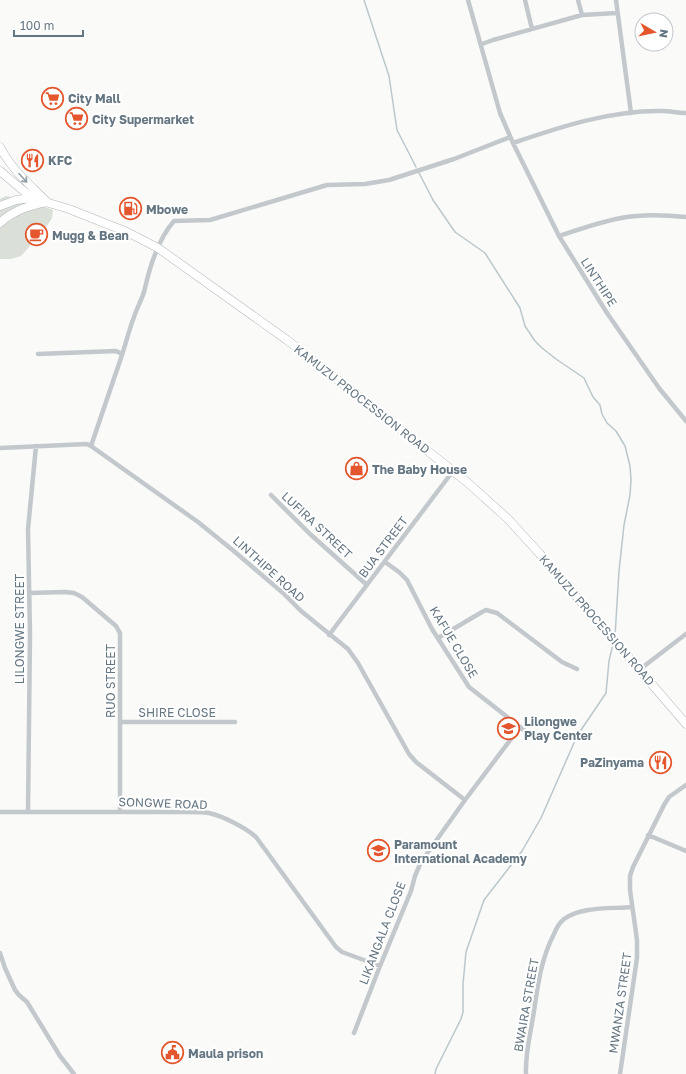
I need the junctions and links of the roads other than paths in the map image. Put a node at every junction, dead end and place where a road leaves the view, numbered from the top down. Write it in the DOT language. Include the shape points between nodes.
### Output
graph roads {
  1 [pos="468,0"];
  2 [pos="525,0"];
  3 [pos="578,0"];
  4 [pos="616,0"];
  5 [pos="617,13"];
  6 [pos="582,15"];
  7 [pos="532,28"];
  8 [pos="482,44"];
  9 [pos="631,113"];
  10 [pos="686,114"];
  11 [pos="510,137"];
  12 [pos="513,143"];
  13 [pos="0,147"];
  14 [pos="0,172"];
  15 [pos="32,198"];
  16 [pos="47,202"];
  17 [pos="0,206"];
  18 [pos="686,217"];
  19 [pos="0,223"];
  20 [pos="559,236"];
  21 [pos="158,248"];
  22 [pos="38,354"];
  23 [pos="121,354"];
  24 [pos="686,422"];
  25 [pos="36,446"];
  26 [pos="91,446"];
  27 [pos="0,448"];
  28 [pos="453,471"];
  29 [pos="271,495"];
  30 [pos="385,562"];
  31 [pos="367,585"];
  32 [pos="29,593"];
  33 [pos="686,634"];
  34 [pos="329,635"];
  35 [pos="438,638"];
  36 [pos="577,668"];
  37 [pos="640,670"];
  38 [pos="120,722"];
  39 [pos="235,722"];
  40 [pos="686,724"];
  41 [pos="520,727"];
  42 [pos="534,738"];
  43 [pos="686,785"];
  44 [pos="465,800"];
  45 [pos="120,811"];
  46 [pos="0,812"];
  47 [pos="28,812"];
  48 [pos="648,835"];
  49 [pos="686,851"];
  50 [pos="632,907"];
  51 [pos="0,953"];
  52 [pos="380,966"];
  53 [pos="354,1033"];
  54 [pos="74,1074"];
  55 [pos="526,1074"];
  56 [pos="620,1074"];
  1 -- 8 [label="street, LINTHIPE"];
  2 -- 7 [label="street"];
  3 -- 6 [label="street"];
  4 -- 5 [label="street"];
  5 -- 6 [label="street"];
  5 -- 9 [label="street"];
  6 -- 7 [label="street"];
  7 -- 8 [label="street"];
  8 -- 11 [label="street, LINTHIPE" via="500,113"];
  9 -- 10 [label="street" via="662,111"];
  9 -- 12 [label="street" via="578,122"];
  11 -- 12 [label="street, LINTHIPE"];
  11 -- 21 [label="street" via="389,180 320,186 210,220 174,221"];
  12 -- 20 [label="street, LINTHIPE"];
  13 -- 16 [label="highway, one-way" via="26,182"];
  14 -- 15 [label="highway"];
  15 -- 16 [label="highway, KAMUZU PROCESSION ROAD"];
  15 -- 17 [label="highway"];
  16 -- 19 [label="highway" via="21,210"];
  16 -- 21 [label="highway, KAMUZU PROCESSION ROAD" via="127,232"];
  18 -- 20 [label="street" via="628,217"];
  20 -- 24 [label="street, LINTHIPE" via="607,313"];
  21 -- 23 [label="street"];
  21 -- 28 [label="highway, KAMUZU PROCESSION ROAD" via="287,340"];
  22 -- 23 [label="street" via="116,351"];
  23 -- 26 [label="street"];
  25 -- 26 [label="street"];
  25 -- 27 [label="street"];
  25 -- 32 [label="street, LILONGWE STREET" via="28,529"];
  26 -- 34 [label="street, LINTHIPE ROAD" via="198,522"];
  28 -- 30 [label="street, BUA STREET"];
  28 -- 37 [label="highway, KAMUZU PROCESSION ROAD" via="522,533"];
  29 -- 31 [label="street, LUFIRA STREET"];
  30 -- 31 [label="street, BUA STREET"];
  30 -- 35 [label="street, KAFUE CLOSE" via="407,580"];
  31 -- 34 [label="street, BUA STREET"];
  32 -- 38 [label="street, RUO STREET" via="74,593 118,629"];
  32 -- 47 [label="street, LILONGWE STREET"];
  33 -- 37 [label="street"];
  34 -- 44 [label="street, LINTHIPE ROAD" via="353,655 412,758"];
  35 -- 36 [label="street" via="486,610 492,611 562,662"];
  35 -- 41 [label="street, KAFUE CLOSE" via="469,687"];
  37 -- 40 [label="highway, KAMUZU PROCESSION ROAD"];
  38 -- 39 [label="street, SHIRE CLOSE"];
  38 -- 45 [label="street, RUO STREET"];
  41 -- 42 [label="street, KAFUE CLOSE"];
  41 -- 44 [label="street, LIKANGALA CLOSE"];
  43 -- 48 [label="street, MWANZA STREET" via="667,800"];
  44 -- 52 [label="street, LIKANGALA CLOSE" via="421,862"];
  45 -- 47 [label="street, SONGWE ROAD"];
  45 -- 52 [label="street, SONGWE ROAD" via="210,813 247,830 260,842 336,947 342,952"];
  46 -- 47 [label="street, SONGWE ROAD"];
  48 -- 49 [label="street"];
  48 -- 50 [label="street, MWANZA STREET" via="630,876"];
  50 -- 55 [label="street, BWAIRA STREET" via="586,911 572,915 560,923 551,939 540,971 526,1057"];
  50 -- 56 [label="street, MWANZA STREET" via="637,958"];
  51 -- 54 [label="street" via="19,995 27,1002"];
  52 -- 53 [label="street, LIKANGALA CLOSE"];
}
